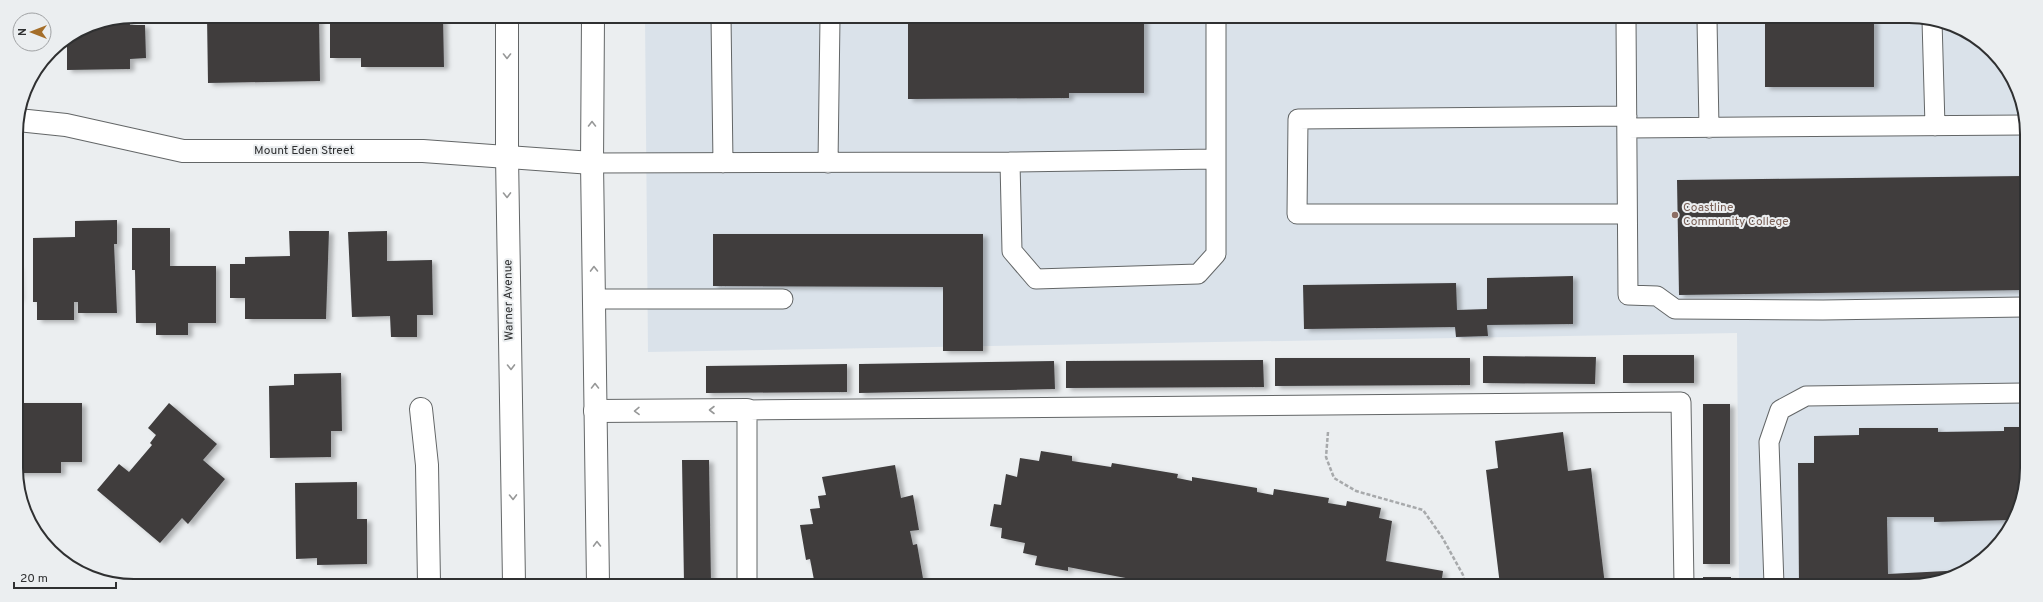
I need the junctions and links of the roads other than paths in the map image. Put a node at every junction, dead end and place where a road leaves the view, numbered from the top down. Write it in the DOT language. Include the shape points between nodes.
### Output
graph roads {
  1 [pos="507,23"];
  2 [pos="593,23"];
  3 [pos="721,23"];
  4 [pos="830,23"];
  5 [pos="1216,23"];
  6 [pos="1626,23"];
  7 [pos="1707,23"];
  8 [pos="1932,26"];
  9 [pos="24,121"];
  10 [pos="1627,122"];
  11 [pos="2019,125"];
  12 [pos="1935,126"];
  13 [pos="1709,128"];
  14 [pos="507,156"];
  15 [pos="1215,159"];
  16 [pos="828,162"];
  17 [pos="1010,162"];
  18 [pos="723,163"];
  19 [pos="592,164"];
  20 [pos="1627,214"];
  21 [pos="594,299"];
  22 [pos="783,299"];
  23 [pos="2020,307"];
  24 [pos="2020,393"];
  25 [pos="421,409"];
  26 [pos="747,410"];
  27 [pos="595,411"];
  28 [pos="429,579"];
  29 [pos="514,579"];
  30 [pos="598,579"];
  31 [pos="747,579"];
  32 [pos="1684,579"];
  33 [pos="1774,579"];
  1 -- 14 [label="main road, Warner Avenue, one-way"];
  19 -- 2 [label="main road, one-way"];
  3 -- 18 [label="lane"];
  4 -- 16 [label="lane"];
  5 -- 15 [label="lane"];
  6 -- 10 [label="lane"];
  7 -- 13 [label="lane"];
  8 -- 12 [label="lane"];
  9 -- 14 [label="main road, Mount Eden Street" via="66,125 183,151 423,151"];
  10 -- 13 [label="lane"];
  10 -- 20 [label="lane"];
  10 -- 20 [label="lane" via="1298,119 1297,214"];
  11 -- 12 [label="lane"];
  12 -- 13 [label="lane"];
  14 -- 19 [label="main road, Mount Eden Street"];
  14 -- 29 [label="main road, Warner Avenue, one-way"];
  15 -- 17 [label="lane"];
  15 -- 17 [label="lane" via="1216,254 1198,274 1036,279 1012,251"];
  16 -- 17 [label="lane"];
  16 -- 18 [label="lane"];
  18 -- 19 [label="lane"];
  21 -- 19 [label="main road, one-way"];
  20 -- 23 [label="lane" via="1628,295 1656,296 1675,309"];
  21 -- 22 [label="lane"];
  27 -- 21 [label="main road, one-way"];
  24 -- 33 [label="lane" via="1806,396 1780,410 1769,442"];
  25 -- 28 [label="main road" via="427,464"];
  26 -- 27 [label="main road, one-way"];
  26 -- 31 [label="lane"];
  26 -- 32 [label="lane" via="1681,402"];
  30 -- 27 [label="main road, one-way"];
}
